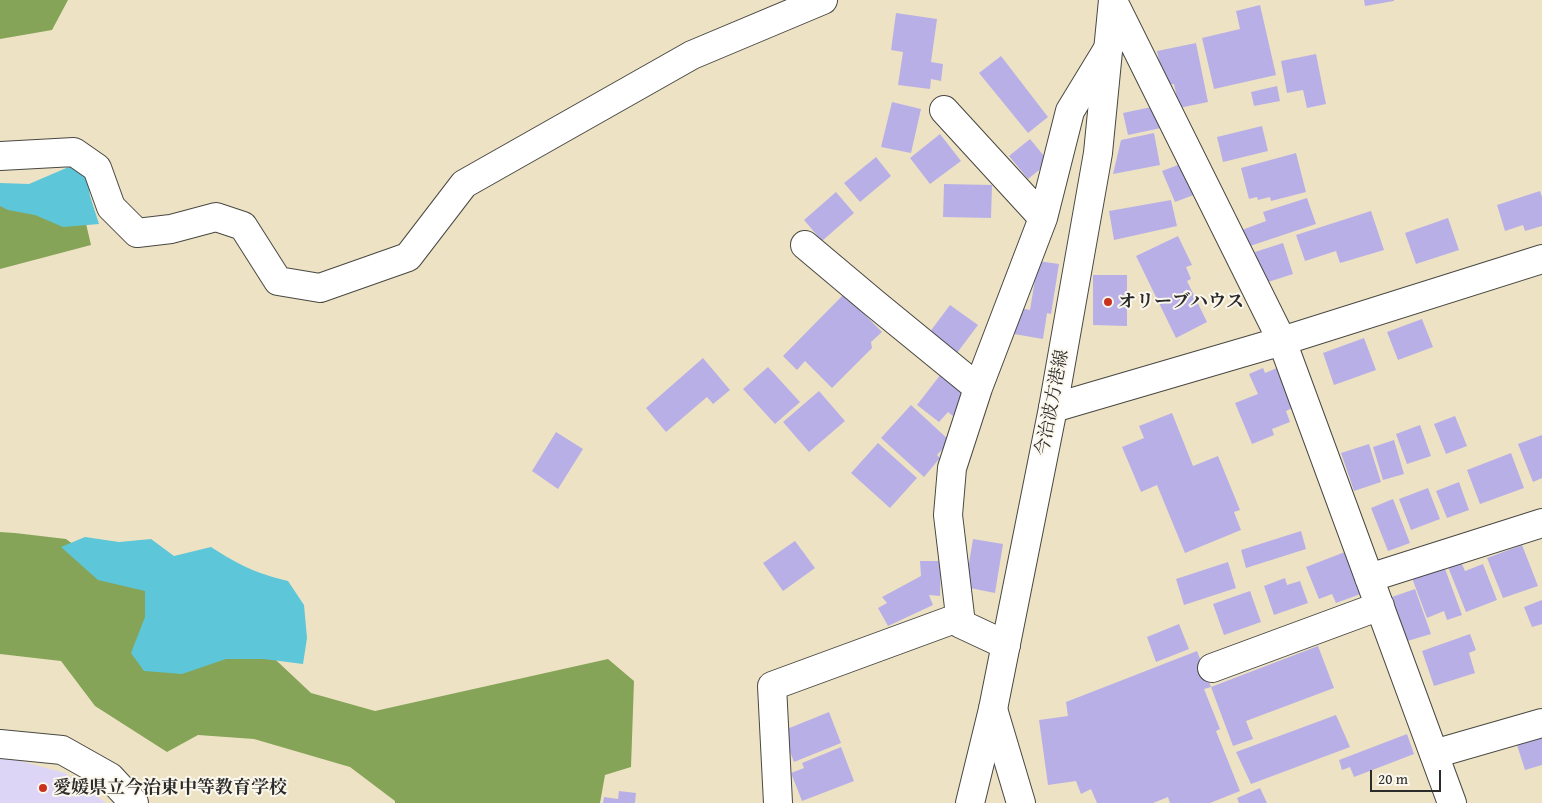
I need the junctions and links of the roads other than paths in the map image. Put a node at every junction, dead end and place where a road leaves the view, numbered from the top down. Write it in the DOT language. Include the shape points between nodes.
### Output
graph roads {
  1 [pos="823,0"];
  2 [pos="1113,1"];
  3 [pos="1109,47"];
  4 [pos="944,110"];
  5 [pos="0,156"];
  6 [pos="1043,218"];
  7 [pos="805,246"];
  8 [pos="1542,259"];
  9 [pos="1282,341"];
  10 [pos="978,388"];
  11 [pos="1054,408"];
  12 [pos="1542,523"];
  13 [pos="1369,578"];
  14 [pos="1380,606"];
  15 [pos="960,617"];
  16 [pos="1006,644"];
  17 [pos="1212,668"];
  18 [pos="993,709"];
  19 [pos="1542,723"];
  20 [pos="0,744"];
  21 [pos="1434,754"];
  22 [pos="134,803"];
  23 [pos="778,803"];
  24 [pos="970,803"];
  25 [pos="1020,803"];
  26 [pos="1452,803"];
  1 -- 5 [label="street" via="692,55 464,184 408,258 320,288 278,281 243,226 216,218 137,233 111,207 96,168 74,152"];
  2 -- 3 [label="street, 今治波方港線"];
  2 -- 9 [label="street"];
  3 -- 6 [label="street" via="1070,111"];
  3 -- 11 [label="street, 今治波方港線" via="1098,153"];
  4 -- 6 [label="street"];
  6 -- 10 [label="street"];
  7 -- 10 [label="street"];
  8 -- 9 [label="street"];
  9 -- 11 [label="street"];
  9 -- 13 [label="street"];
  10 -- 15 [label="street" via="952,468 948,515"];
  11 -- 16 [label="street, 今治波方港線"];
  12 -- 13 [label="street"];
  13 -- 14 [label="street"];
  14 -- 17 [label="street"];
  14 -- 21 [label="street"];
  15 -- 16 [label="street" via="961,624"];
  15 -- 23 [label="street" via="772,686"];
  16 -- 18 [label="street, 今治波方港線"];
  18 -- 24 [label="street, 今治波方港線"];
  18 -- 25 [label="street"];
  19 -- 21 [label="street"];
  20 -- 22 [label="street" via="62,750 110,777"];
  21 -- 26 [label="street"];
}
